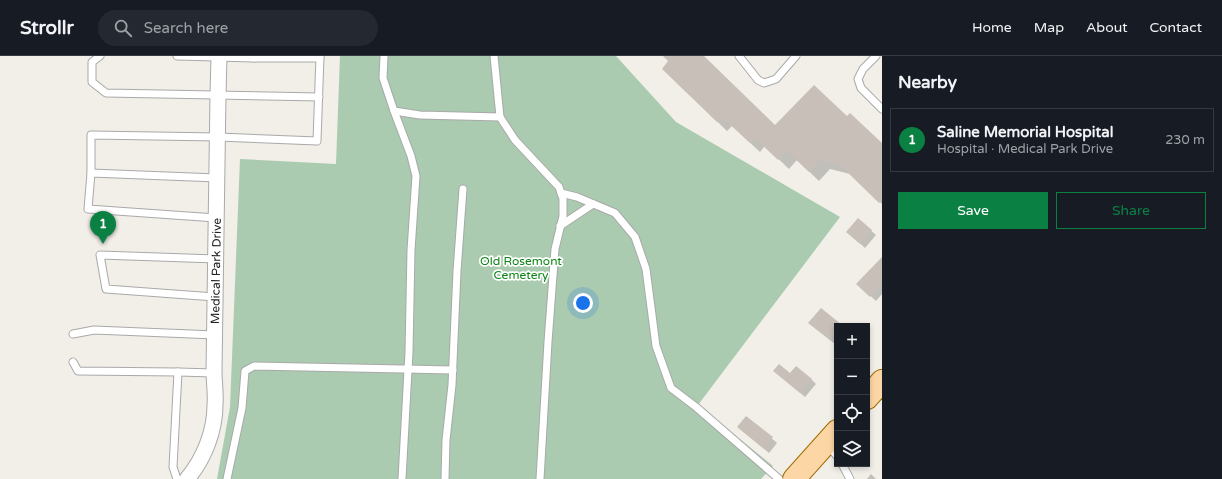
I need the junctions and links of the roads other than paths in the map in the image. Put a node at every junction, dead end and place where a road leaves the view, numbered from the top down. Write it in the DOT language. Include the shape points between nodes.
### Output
graph roads {
  1 [pos="100,56"];
  2 [pos="177,56"];
  3 [pos="384,56"];
  4 [pos="494,56"];
  5 [pos="739,56"];
  6 [pos="796,56"];
  7 [pos="876,56"];
  8 [pos="219,57"];
  9 [pos="254,57"];
  10 [pos="320,57"];
  11 [pos="218,95"];
  12 [pos="319,98"];
  13 [pos="882,109"];
  14 [pos="394,111"];
  15 [pos="500,117"];
  16 [pos="218,137"];
  17 [pos="91,173"];
  18 [pos="217,178"];
  19 [pos="463,189"];
  20 [pos="561,193"];
  21 [pos="593,204"];
  22 [pos="216,218"];
  23 [pos="560,226"];
  24 [pos="216,259"];
  25 [pos="215,297"];
  26 [pos="73,334"];
  27 [pos="215,335"];
  28 [pos="73,362"];
  29 [pos="408,369"];
  30 [pos="452,370"];
  31 [pos="178,372"];
  32 [pos="214,373"];
  33 [pos="833,444"];
  34 [pos="844,467"];
  35 [pos="177,479"];
  36 [pos="187,479"];
  37 [pos="228,479"];
  38 [pos="402,479"];
  39 [pos="445,479"];
  40 [pos="540,479"];
  41 [pos="779,479"];
  42 [pos="794,479"];
  43 [pos="850,479"];
  1 -- 11 [label="lane" via="92,62 92,82 106,93"];
  2 -- 8 [label="lane"];
  3 -- 14 [label="lane" via="383,78"];
  4 -- 15 [label="lane"];
  5 -- 6 [label="lane" via="758,80 764,83 776,79"];
  7 -- 13 [label="lane" via="858,78 861,88"];
  8 -- 9 [label="lane"];
  8 -- 11 [label="street, Medical Park Drive"];
  9 -- 10 [label="lane"];
  10 -- 12 [label="lane"];
  11 -- 12 [label="lane"];
  11 -- 16 [label="street, Medical Park Drive"];
  12 -- 16 [label="lane" via="317,141"];
  14 -- 15 [label="lane" via="420,115"];
  14 -- 29 [label="lane" via="416,176"];
  15 -- 20 [label="lane" via="515,140 559,187"];
  16 -- 17 [label="lane" via="91,135"];
  16 -- 18 [label="street, Medical Park Drive"];
  17 -- 18 [label="lane"];
  17 -- 22 [label="lane" via="88,209"];
  18 -- 22 [label="street, Medical Park Drive"];
  19 -- 30 [label="lane"];
  20 -- 21 [label="lane"];
  20 -- 23 [label="lane" via="563,216"];
  21 -- 23 [label="lane"];
  21 -- 41 [label="lane" via="615,213 635,236 646,269 656,346 671,388"];
  22 -- 24 [label="street, Medical Park Drive"];
  23 -- 40 [label="lane" via="553,280"];
  24 -- 25 [label="street, Medical Park Drive"];
  24 -- 25 [label="lane" via="100,255 106,289"];
  25 -- 27 [label="street, Medical Park Drive"];
  26 -- 27 [label="lane" via="94,330"];
  27 -- 32 [label="street, Medical Park Drive"];
  28 -- 31 [label="lane" via="78,371"];
  29 -- 30 [label="lane"];
  29 -- 37 [label="lane" via="254,366 245,371 242,408"];
  29 -- 38 [label="lane"];
  30 -- 39 [label="lane"];
  31 -- 32 [label="lane"];
  31 -- 35 [label="lane" via="173,467"];
  32 -- 36 [label="street, Medical Park Drive" via="215,406 210,438 197,468"];
  33 -- 42 [label="main road"];
  34 -- 43 [label="lane"];
}
